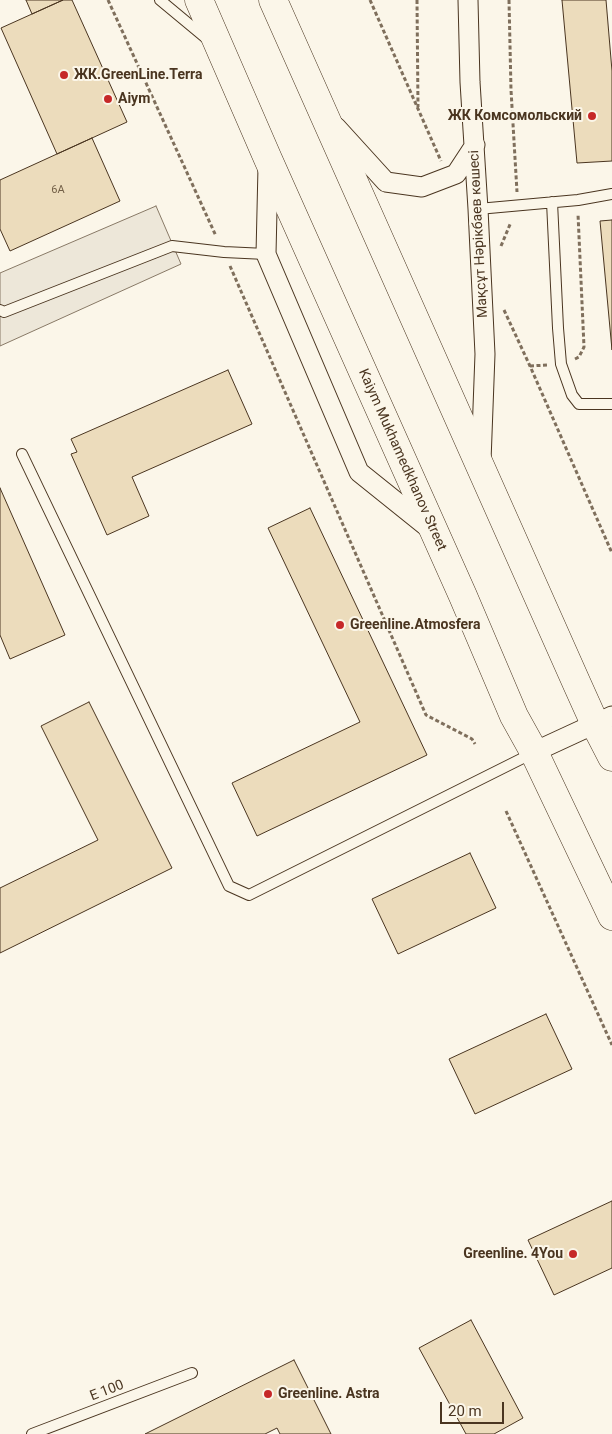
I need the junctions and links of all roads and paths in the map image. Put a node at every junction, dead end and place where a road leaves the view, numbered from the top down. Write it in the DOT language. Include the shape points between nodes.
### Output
graph roads {
  1 [pos="108,0"];
  2 [pos="160,0"];
  3 [pos="199,0"];
  4 [pos="273,0"];
  5 [pos="370,0"];
  6 [pos="417,0"];
  7 [pos="468,0"];
  8 [pos="509,0"];
  9 [pos="284,12"];
  10 [pos="220,49"];
  11 [pos="418,109"];
  12 [pos="322,112"];
  13 [pos="475,145"];
  14 [pos="268,158"];
  15 [pos="448,178"];
  16 [pos="612,194"];
  17 [pos="578,200"];
  18 [pos="552,202"];
  19 [pos="517,205"];
  20 [pos="478,209"];
  21 [pos="500,247"];
  22 [pos="224,252"];
  23 [pos="266,254"];
  24 [pos="502,305"];
  25 [pos="0,310"];
  26 [pos="561,364"];
  27 [pos="612,404"];
  28 [pos="22,454"];
  29 [pos="481,468"];
  30 [pos="434,532"];
  31 [pos="612,554"];
  32 [pos="604,720"];
  33 [pos="475,744"];
  34 [pos="534,752"];
  35 [pos="612,757"];
  36 [pos="506,811"];
  37 [pos="612,916"];
  38 [pos="612,1046"];
  39 [pos="192,1373"];
  40 [pos="32,1434"];
  1 -- 22 [label="path"];
  2 -- 10 [label="lane"];
  3 -- 10 [label="main road, Kaiym Mukhamedkhanov Street"];
  4 -- 9 [label="main road"];
  5 -- 11 [label="path"];
  6 -- 11 [label="path"];
  7 -- 13 [label="street, Мақсұт Нәрікбаев көшесі"];
  8 -- 19 [label="path"];
  9 -- 12 [label="main road"];
  10 -- 14 [label="main road, Kaiym Mukhamedkhanov Street"];
  11 -- 15 [label="path"];
  12 -- 15 [label="street" via="386,182 422,187"];
  12 -- 29 [label="main road"];
  13 -- 15 [label="street" via="456,174"];
  13 -- 20 [label="street, Мақсұт Нәрікбаев көшесі"];
  14 -- 23 [label="street"];
  14 -- 30 [label="main road, Kaiym Mukhamedkhanov Street"];
  16 -- 17 [label="lane"];
  17 -- 18 [label="lane"];
  17 -- 26 [label="path" via="584,347 579,357"];
  18 -- 19 [label="lane"];
  18 -- 26 [label="lane"];
  19 -- 20 [label="lane"];
  19 -- 21 [label="path"];
  20 -- 29 [label="street, Мақсұт Нәрікбаев көшесі" via="485,354"];
  22 -- 23 [label="lane"];
  22 -- 25 [label="lane" via="172,246 4,312"];
  22 -- 33 [label="path" via="426,715 472,739"];
  23 -- 30 [label="street" via="358,472"];
  24 -- 31 [label="path"];
  26 -- 27 [label="lane" via="572,395 579,404"];
  28 -- 34 [label="lane" via="229,886 249,895"];
  29 -- 32 [label="main road"];
  30 -- 34 [label="main road, Kaiym Mukhamedkhanov Street" via="514,716"];
  32 -- 34 [label="street"];
  32 -- 35 [label="main road"];
  34 -- 37 [label="main road, Kaiym Mukhamedkhanov Street"];
  36 -- 38 [label="path"];
  39 -- 40 [label="lane, E 100"];
}
